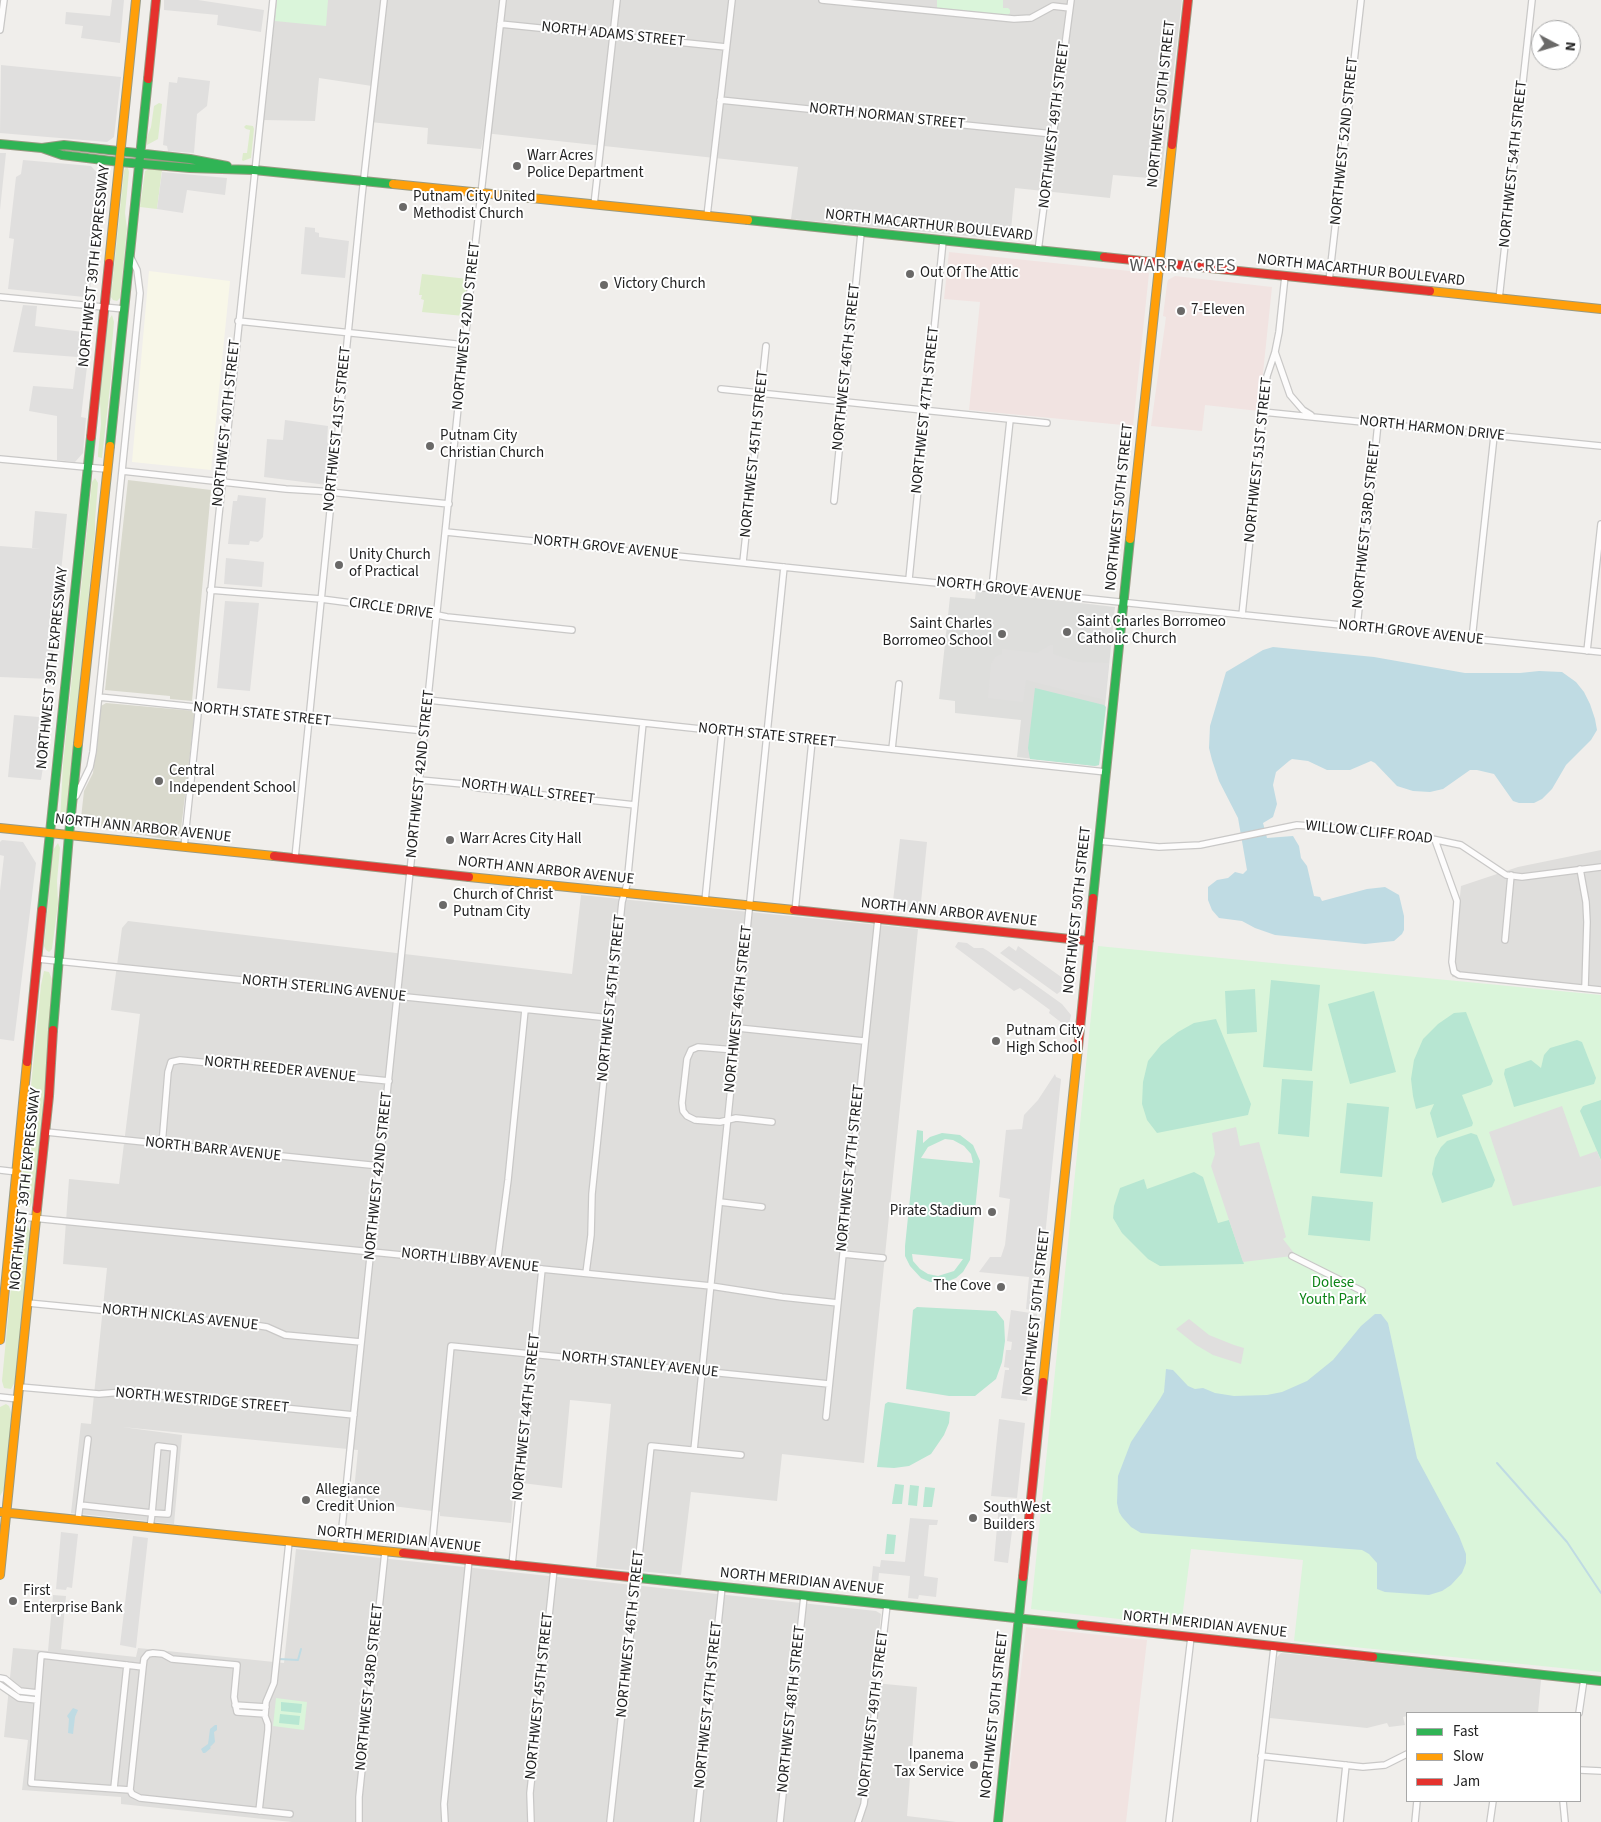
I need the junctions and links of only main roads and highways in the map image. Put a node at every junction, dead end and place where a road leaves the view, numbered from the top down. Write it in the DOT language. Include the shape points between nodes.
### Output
graph roads {
  1 [pos="136,0"];
  2 [pos="156,0"];
  3 [pos="1188,0"];
  4 [pos="0,144"];
  5 [pos="42,148"];
  6 [pos="121,151"];
  7 [pos="140,153"];
  8 [pos="120,162"];
  9 [pos="139,163"];
  10 [pos="254,170"];
  11 [pos="1159,264"];
  12 [pos="1601,309"];
  13 [pos="0,828"];
  14 [pos="50,833"];
  15 [pos="69,835"];
  16 [pos="1089,941"];
  17 [pos="2,1299"];
  18 [pos="0,1340"];
  19 [pos="3,1513"];
  20 [pos="0,1575"];
  21 [pos="1019,1619"];
  22 [pos="1601,1681"];
  23 [pos="998,1822"];
  1 -- 6 [label="main road, NORTHWEST 39TH EXPRESSWAY"];
  2 -- 7 [label="main road, NORTHWEST 39TH EXPRESSWAY"];
  3 -- 11 [label="main road, NORTHWEST 50TH STREET"];
  4 -- 5 [label="main road, NORTH MACARTHUR BOULEVARD"];
  5 -- 6 [label="main road, NORTH MACARTHUR BOULEVARD" via="64,145"];
  5 -- 8 [label="main road, NORTH MACARTHUR BOULEVARD" via="62,155"];
  6 -- 7 [label="main road, NORTH MACARTHUR BOULEVARD"];
  6 -- 8 [label="main road, NORTHWEST 39TH EXPRESSWAY"];
  7 -- 9 [label="main road, NORTHWEST 39TH EXPRESSWAY"];
  7 -- 10 [label="main road, NORTH MACARTHUR BOULEVARD"];
  8 -- 9 [label="main road, NORTH MACARTHUR BOULEVARD"];
  8 -- 14 [label="main road, NORTHWEST 39TH EXPRESSWAY"];
  9 -- 10 [label="main road, NORTH MACARTHUR BOULEVARD"];
  9 -- 15 [label="main road, NORTHWEST 39TH EXPRESSWAY"];
  10 -- 11 [label="main road, NORTH MACARTHUR BOULEVARD"];
  11 -- 12 [label="main road, NORTH MACARTHUR BOULEVARD"];
  11 -- 16 [label="main road, NORTHWEST 50TH STREET"];
  13 -- 14 [label="main road, NORTH ANN ARBOR AVENUE"];
  14 -- 15 [label="main road, NORTH ANN ARBOR AVENUE"];
  14 -- 17 [label="main road, NORTHWEST 39TH EXPRESSWAY"];
  15 -- 16 [label="main road, NORTH ANN ARBOR AVENUE"];
  15 -- 19 [label="main road, NORTHWEST 39TH EXPRESSWAY" via="46,1132 20,1387"];
  16 -- 21 [label="main road, NORTHWEST 50TH STREET"];
  17 -- 18 [label="main road, NORTHWEST 39TH EXPRESSWAY"];
  19 -- 20 [label="main road, NORTHWEST 39TH EXPRESSWAY"];
  19 -- 21 [label="main road, NORTH MERIDIAN AVENUE"];
  21 -- 22 [label="main road, NORTH MERIDIAN AVENUE"];
  21 -- 23 [label="main road, NORTHWEST 50TH STREET"];
}
